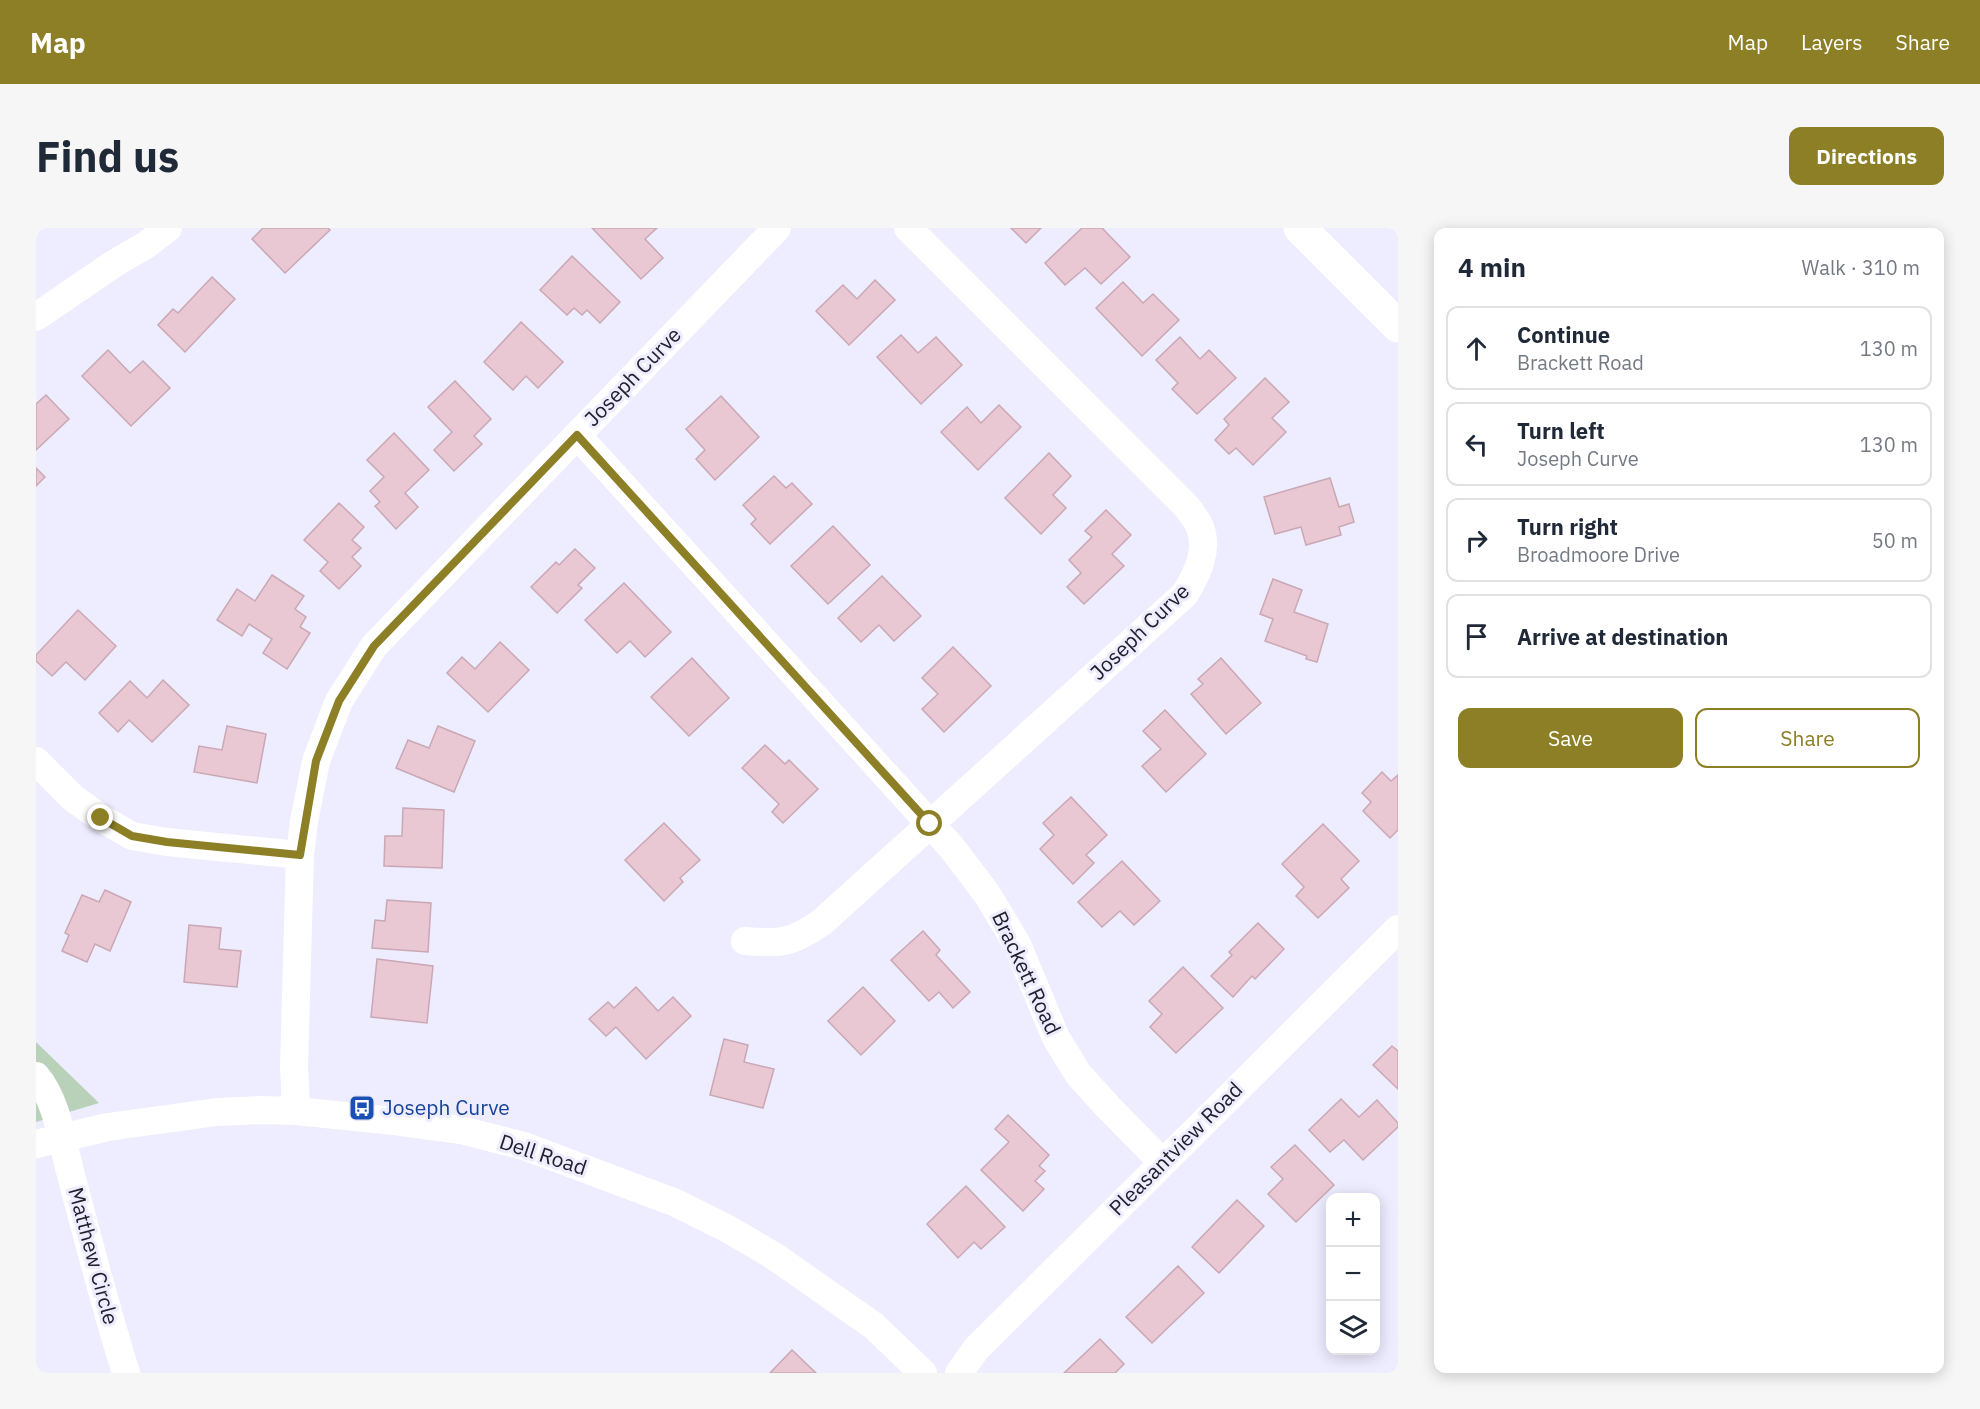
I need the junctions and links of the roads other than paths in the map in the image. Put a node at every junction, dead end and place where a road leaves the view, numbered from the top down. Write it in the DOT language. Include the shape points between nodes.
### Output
graph roads {
  1 [pos="168,228"];
  2 [pos="777,228"];
  3 [pos="908,228"];
  4 [pos="1300,228"];
  5 [pos="36,317"];
  6 [pos="1398,326"];
  7 [pos="577,435"];
  8 [pos="36,761"];
  9 [pos="930,824"];
  10 [pos="300,855"];
  11 [pos="1398,929"];
  12 [pos="745,942"];
  13 [pos="36,1076"];
  14 [pos="296,1111"];
  15 [pos="49,1141"];
  16 [pos="1162,1162"];
  17 [pos="126,1373"];
  18 [pos="923,1373"];
  19 [pos="959,1373"];
  1 -- 5 [label="street"];
  2 -- 7 [label="street, Joseph Curve"];
  3 -- 9 [label="street, Joseph Curve" via="1187,507 1200,527 1203,551 1198,573 1185,594"];
  4 -- 6 [label="main road"];
  7 -- 9 [label="street, Brackett Road"];
  7 -- 10 [label="street, Joseph Curve" via="374,646 339,701 316,761"];
  8 -- 10 [label="street" via="73,798 132,836"];
  9 -- 12 [label="street, Joseph Curve" via="800,938 772,944"];
  9 -- 16 [label="street, Brackett Road" via="987,894 1017,944 1056,1038 1079,1075"];
  10 -- 14 [label="street, Joseph Curve"];
  11 -- 16 [label="street, Pleasantview Road"];
  13 -- 15 [label="street, Matthew Circle" via="48,1094"];
  14 -- 15 [label="street, Dell Road" via="218,1112 108,1127"];
  14 -- 18 [label="street, Dell Road" via="461,1130 524,1146 676,1203 774,1256 874,1326"];
  15 -- 17 [label="street, Matthew Circle"];
  16 -- 19 [label="street, Pleasantview Road" via="976,1349"];
}
